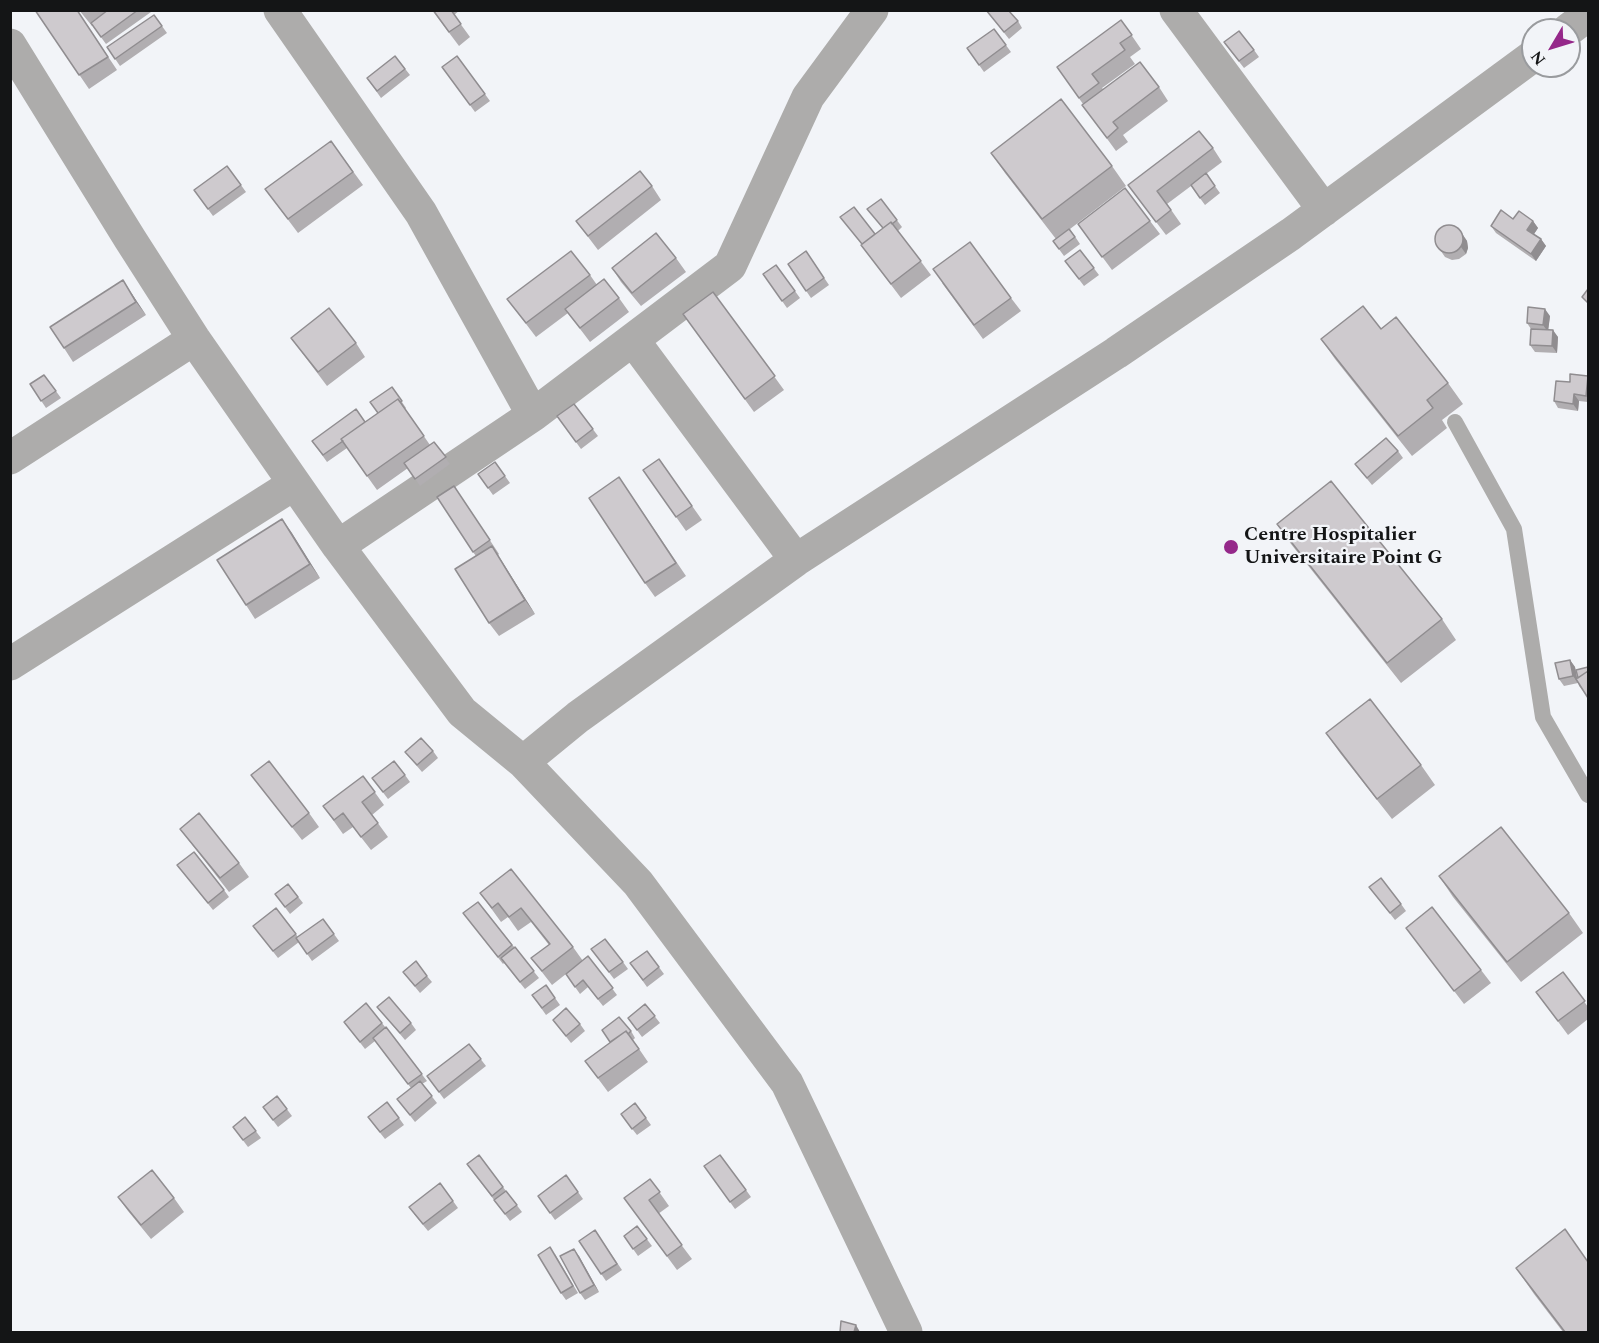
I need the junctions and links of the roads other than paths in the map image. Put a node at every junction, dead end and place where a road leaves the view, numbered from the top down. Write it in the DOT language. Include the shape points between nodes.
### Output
graph roads {
  1 [pos="280,10"];
  2 [pos="872,10"];
  3 [pos="1176,10"];
  4 [pos="10,45"];
  5 [pos="1521,65"];
  6 [pos="1324,210"];
  7 [pos="194,339"];
  8 [pos="633,340"];
  9 [pos="533,415"];
  10 [pos="1455,422"];
  11 [pos="10,458"];
  12 [pos="294,484"];
  13 [pos="338,546"];
  14 [pos="796,560"];
  15 [pos="10,664"];
  16 [pos="523,762"];
  17 [pos="1588,795"];
  18 [pos="906,1332"];
  1 -- 9 [label="street" via="421,213"];
  2 -- 8 [label="street" via="808,97 730,266"];
  3 -- 6 [label="street"];
  4 -- 7 [label="street"];
  5 -- 6 [label="street"];
  6 -- 14 [label="street" via="1116,353"];
  7 -- 11 [label="street"];
  7 -- 12 [label="street"];
  8 -- 9 [label="street"];
  8 -- 14 [label="street"];
  9 -- 13 [label="street"];
  10 -- 17 [label="lane" via="1514,529 1544,717"];
  12 -- 13 [label="street"];
  12 -- 15 [label="street"];
  13 -- 16 [label="street" via="462,712"];
  14 -- 16 [label="street" via="578,717"];
  16 -- 18 [label="street" via="638,883 786,1083"];
}
